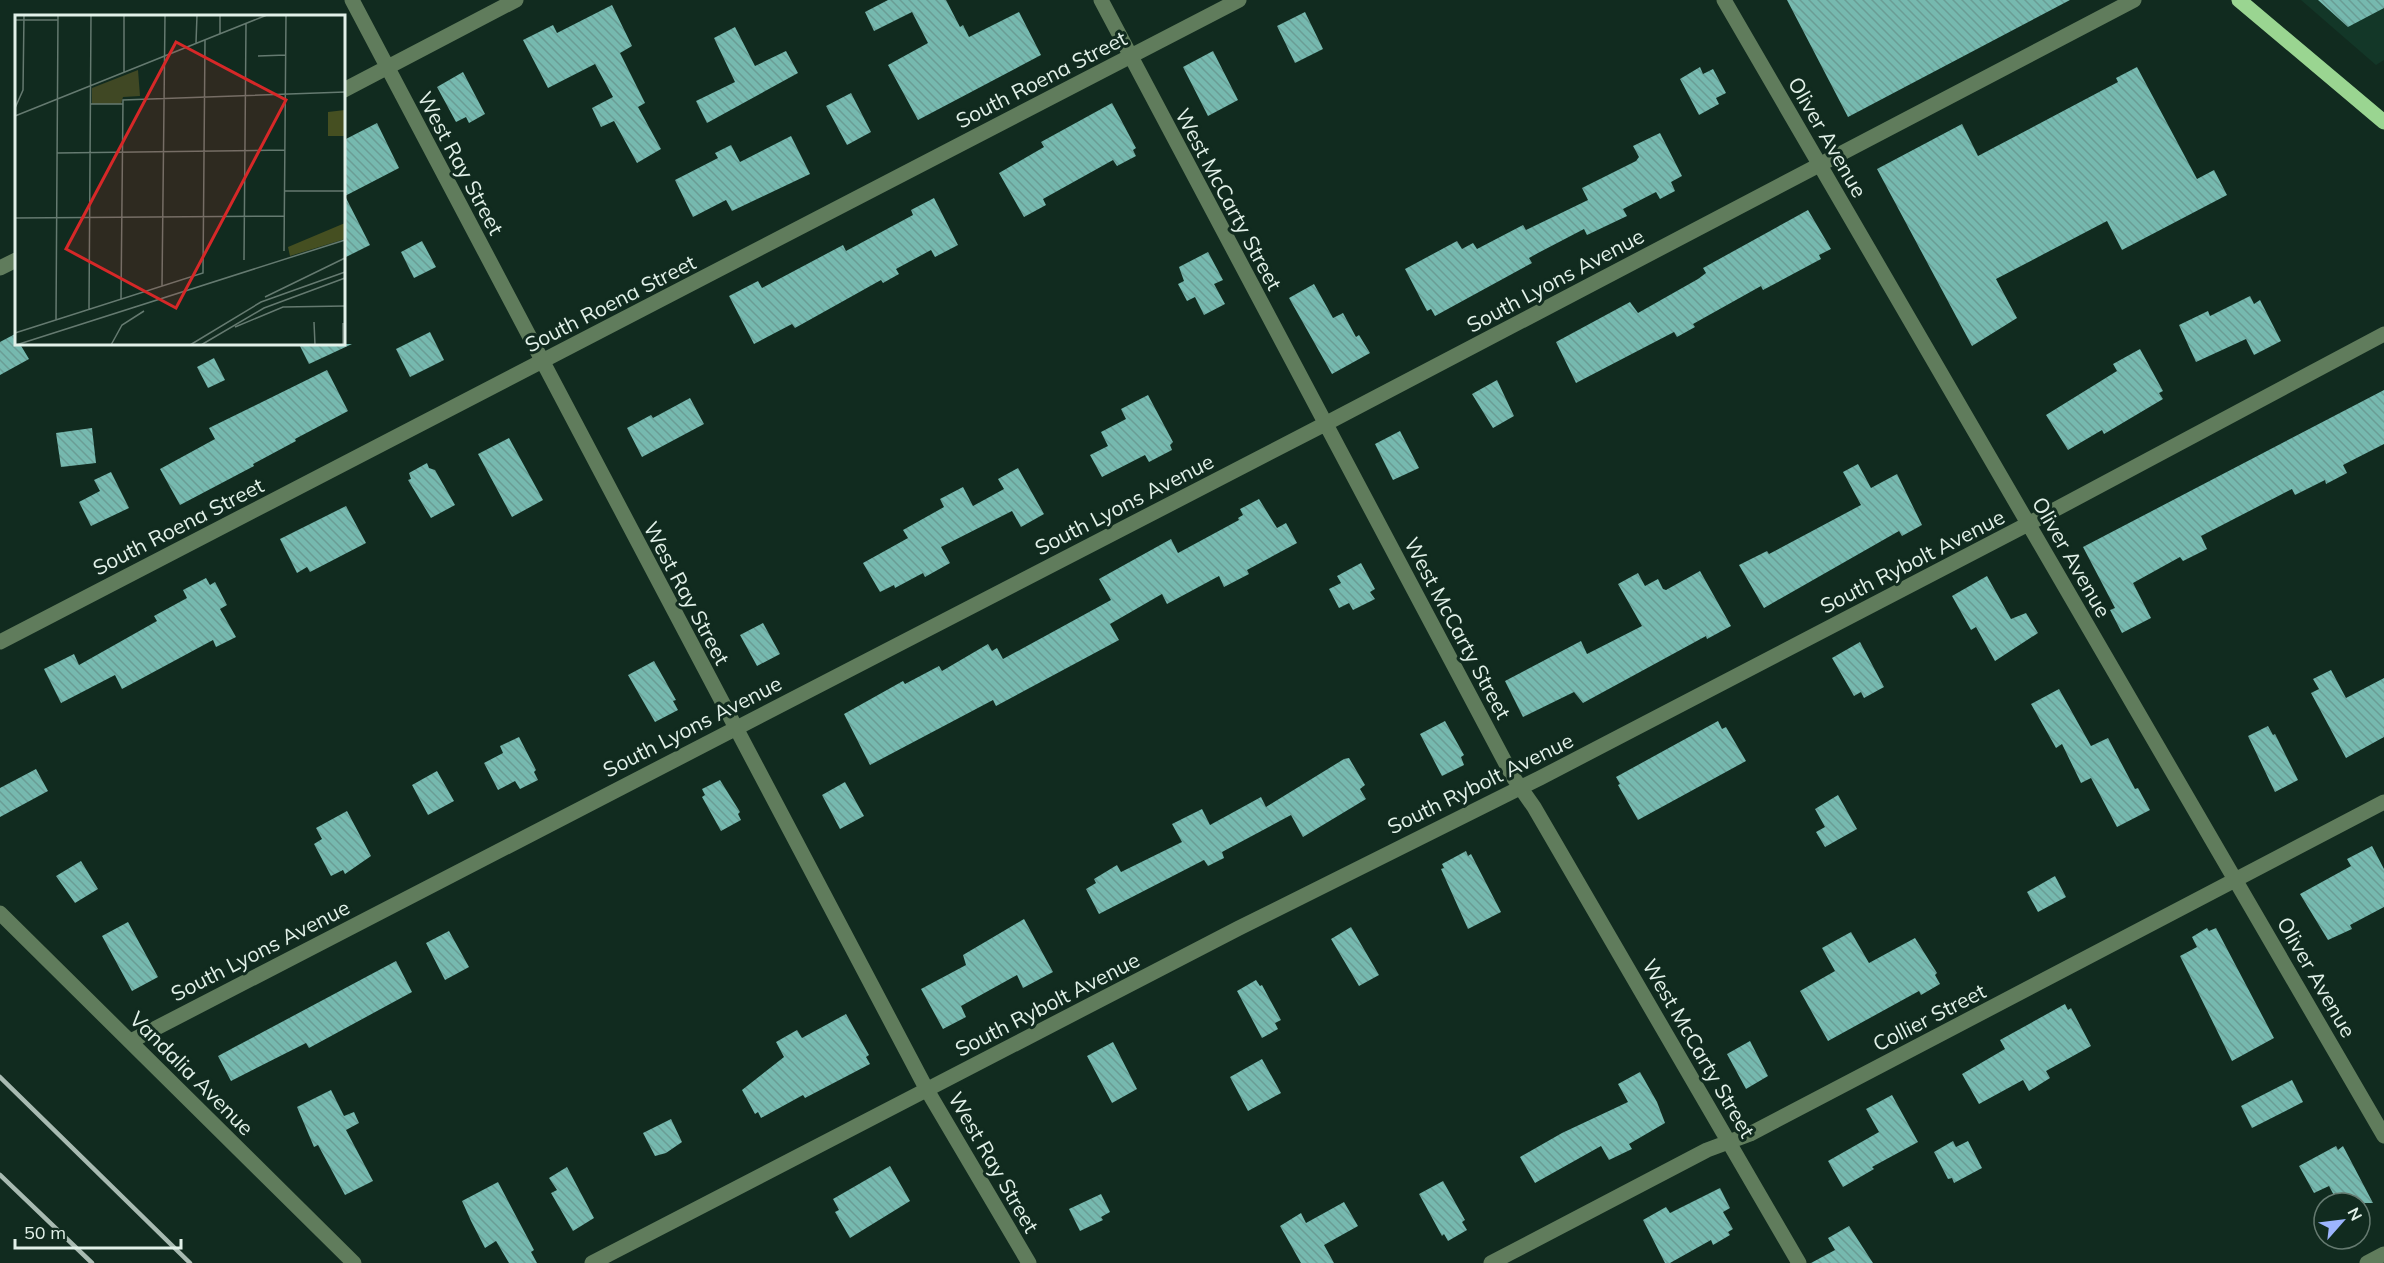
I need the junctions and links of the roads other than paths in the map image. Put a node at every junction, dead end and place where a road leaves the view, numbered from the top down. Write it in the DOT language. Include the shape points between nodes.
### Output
graph roads {
  1 [pos="352,0"];
  2 [pos="516,0"];
  3 [pos="1101,0"];
  4 [pos="1239,0"];
  5 [pos="1724,0"];
  6 [pos="2134,0"];
  7 [pos="2239,0"];
  8 [pos="1130,56"];
  9 [pos="387,67"];
  10 [pos="345,89"];
  11 [pos="2384,122"];
  12 [pos="1820,165"];
  13 [pos="15,260"];
  14 [pos="0,268"];
  15 [pos="2384,334"];
  16 [pos="542,362"];
  17 [pos="1325,424"];
  18 [pos="2028,524"];
  19 [pos="0,642"];
  20 [pos="735,728"];
  21 [pos="1520,787"];
  22 [pos="2384,802"];
  23 [pos="2236,881"];
  24 [pos="0,913"];
  25 [pos="131,1041"];
  26 [pos="927,1090"];
  27 [pos="2384,1136"];
  28 [pos="1730,1142"];
  29 [pos="2384,1254"];
  30 [pos="354,1263"];
  31 [pos="591,1263"];
  32 [pos="1029,1263"];
  33 [pos="1491,1263"];
  34 [pos="1799,1263"];
  35 [pos="2367,1263"];
  1 -- 9 [label="street, West Ray Street"];
  2 -- 9 [label="street"];
  3 -- 8 [label="street, West McCarty Street"];
  4 -- 8 [label="street, South Roena Street"];
  5 -- 12 [label="street, Oliver Avenue"];
  6 -- 12 [label="street, South Lyons Avenue"];
  7 -- 11 [label="main road"];
  8 -- 16 [label="street, South Roena Street"];
  8 -- 17 [label="street, West McCarty Street"];
  9 -- 10 [label="street"];
  9 -- 16 [label="street, West Ray Street"];
  12 -- 17 [label="street, South Lyons Avenue"];
  12 -- 18 [label="street, Oliver Avenue"];
  13 -- 14 [label="street"];
  15 -- 18 [label="street, South Rybolt Avenue"];
  16 -- 19 [label="street, South Roena Street"];
  16 -- 20 [label="street, West Ray Street"];
  17 -- 20 [label="street, South Lyons Avenue"];
  17 -- 21 [label="street, West McCarty Street"];
  18 -- 21 [label="street, South Rybolt Avenue"];
  18 -- 23 [label="street, Oliver Avenue"];
  20 -- 25 [label="street, South Lyons Avenue"];
  20 -- 26 [label="street, West Ray Street"];
  21 -- 26 [label="street, South Rybolt Avenue"];
  21 -- 28 [label="street, West McCarty Street"];
  22 -- 23 [label="street, Collier Street"];
  23 -- 27 [label="street, Oliver Avenue"];
  23 -- 28 [label="street, Collier Street"];
  24 -- 25 [label="street, Vandalia Avenue"];
  25 -- 30 [label="street, Vandalia Avenue"];
  26 -- 31 [label="street, South Rybolt Avenue"];
  26 -- 32 [label="street, West Ray Street"];
  28 -- 33 [label="street, Collier Street" via="1707,1150"];
  28 -- 34 [label="street, West McCarty Street"];
  29 -- 35 [label="street"];
}
